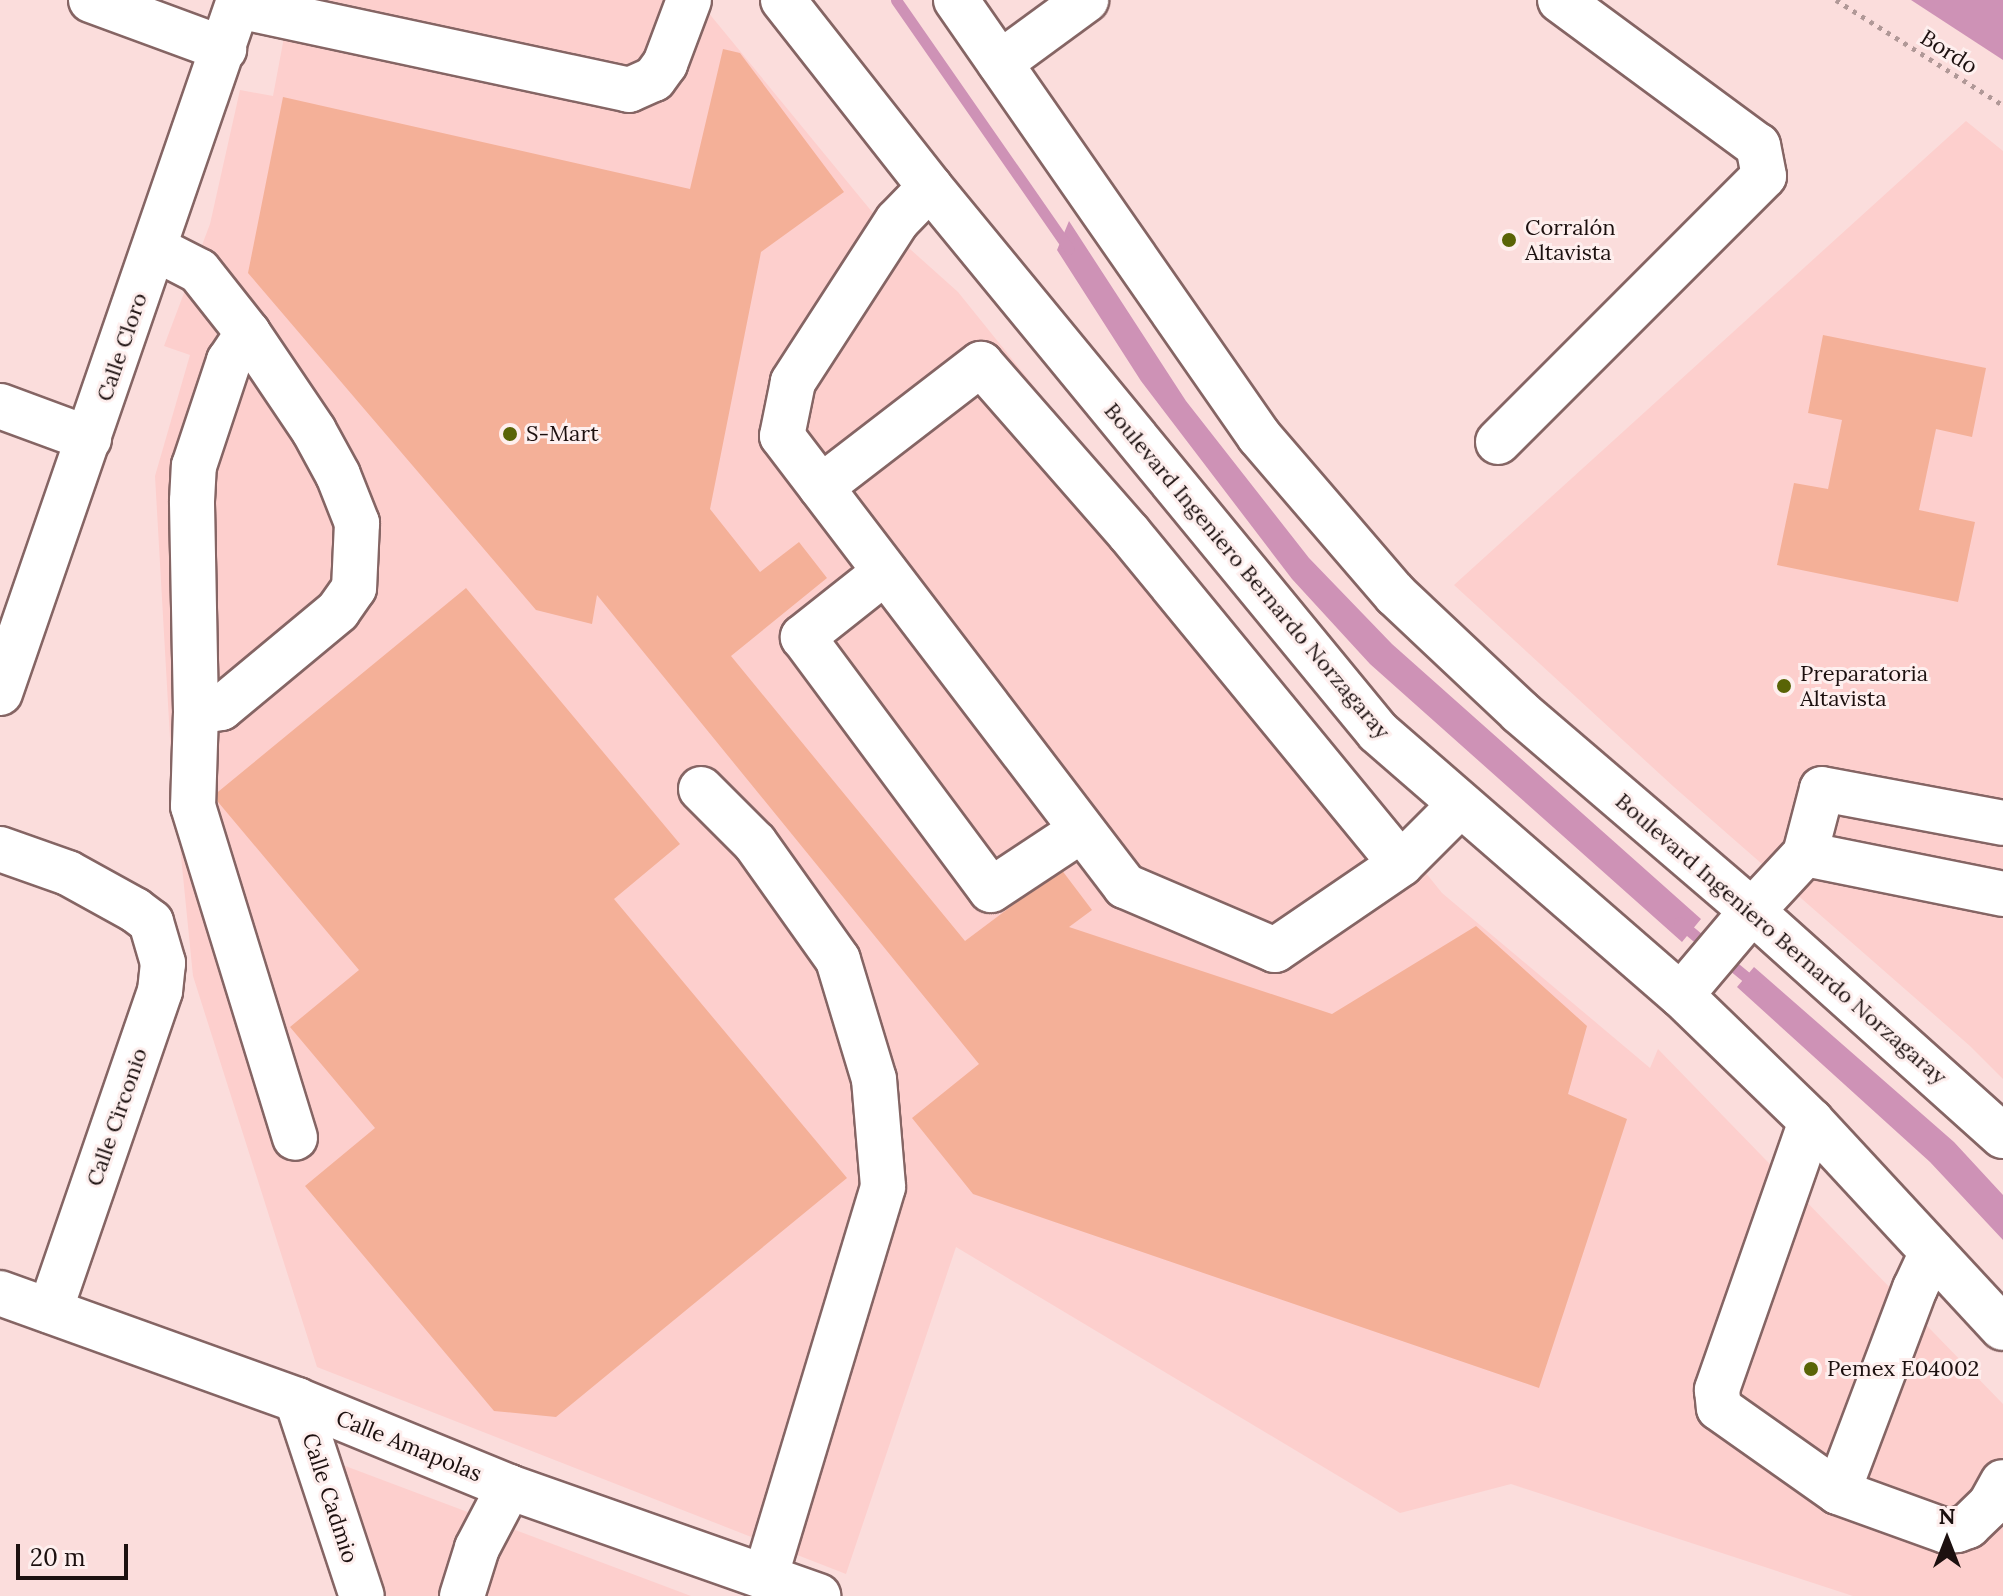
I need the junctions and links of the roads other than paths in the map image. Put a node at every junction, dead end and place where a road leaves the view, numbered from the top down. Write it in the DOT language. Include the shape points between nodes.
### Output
graph roads {
  1 [pos="91,0"];
  2 [pos="689,0"];
  3 [pos="783,0"];
  4 [pos="956,0"];
  5 [pos="1086,0"];
  6 [pos="1560,0"];
  7 [pos="238,3"];
  8 [pos="224,49"];
  9 [pos="1000,63"];
  10 [pos="930,187"];
  11 [pos="156,249"];
  12 [pos="248,333"];
  13 [pos="0,406"];
  14 [pos="89,439"];
  15 [pos="1498,442"];
  16 [pos="821,487"];
  17 [pos="885,572"];
  18 [pos="0,693"];
  19 [pos="196,712"];
  20 [pos="701,789"];
  21 [pos="1459,806"];
  22 [pos="2003,823"];
  23 [pos="1080,831"];
  24 [pos="0,849"];
  25 [pos="1805,854"];
  26 [pos="1401,864"];
  27 [pos="2003,894"];
  28 [pos="1744,923"];
  29 [pos="1693,983"];
  30 [pos="1811,1121"];
  31 [pos="2003,1136"];
  32 [pos="295,1138"];
  33 [pos="1932,1252"];
  34 [pos="0,1293"];
  35 [pos="50,1311"];
  36 [pos="2003,1328"];
  37 [pos="297,1400"];
  38 [pos="509,1487"];
  39 [pos="1838,1492"];
  40 [pos="1999,1505"];
  41 [pos="765,1577"];
  42 [pos="362,1596"];
  43 [pos="462,1596"];
  44 [pos="818,1596"];
  1 -- 8 [label="main road"];
  2 -- 7 [label="main road" via="665,64 654,79 629,90"];
  3 -- 10 [label="main road, Boulevard Ingeniero Bernardo Norzagaray"];
  4 -- 9 [label="main road, Boulevard Ingeniero Bernardo Norzagaray"];
  5 -- 9 [label="main road"];
  6 -- 15 [label="main road" via="1758,146 1764,176"];
  7 -- 8 [label="main road, Calle Cloro"];
  8 -- 11 [label="main road, Calle Cloro"];
  9 -- 28 [label="main road, Boulevard Ingeniero Bernardo Norzagaray" via="1259,436 1324,515 1396,595"];
  10 -- 16 [label="main road" via="897,221 793,382 782,436"];
  10 -- 21 [label="main road, Boulevard Ingeniero Bernardo Norzagaray" via="1378,732"];
  11 -- 12 [label="main road" via="199,271"];
  11 -- 14 [label="main road, Calle Cloro"];
  12 -- 19 [label="main road" via="229,361 194,466"];
  12 -- 19 [label="main road" via="338,475 357,523 357,569 354,588 338,611 221,708"];
  13 -- 14 [label="main road"];
  14 -- 18 [label="main road, Calle Cloro"];
  16 -- 17 [label="main road"];
  16 -- 26 [label="main road" via="981,364 1129,533"];
  17 -- 23 [label="main road"];
  17 -- 23 [label="main road" via="803,637 991,890"];
  19 -- 32 [label="main road" via="193,806"];
  20 -- 41 [label="main road" via="755,843 838,960 874,1079 883,1187"];
  21 -- 26 [label="main road"];
  21 -- 29 [label="main road, Boulevard Ingeniero Bernardo Norzagaray"];
  22 -- 25 [label="main road" via="1822,789"];
  23 -- 26 [label="main road" via="1125,886 1275,950"];
  24 -- 35 [label="main road, Calle Circonio" via="68,873 151,922 163,963 160,991"];
  25 -- 27 [label="main road"];
  25 -- 28 [label="main road"];
  28 -- 29 [label="main road"];
  28 -- 31 [label="main road, Boulevard Ingeniero Bernardo Norzagaray"];
  29 -- 30 [label="main road, Boulevard Ingeniero Bernardo Norzagaray"];
  30 -- 33 [label="main road, Boulevard Ingeniero Bernardo Norzagaray"];
  30 -- 39 [label="main road" via="1717,1390 1719,1408"];
  33 -- 36 [label="main road, Boulevard Ingeniero Bernardo Norzagaray"];
  33 -- 39 [label="main road"];
  34 -- 35 [label="main road, Calle Amapolas"];
  35 -- 37 [label="main road, Calle Amapolas"];
  37 -- 38 [label="main road, Calle Amapolas"];
  37 -- 42 [label="main road, Calle Cadmio"];
  38 -- 41 [label="main road, Calle Amapolas"];
  38 -- 43 [label="main road" via="477,1548"];
  39 -- 40 [label="main road" via="1946,1531 1968,1526"];
  41 -- 44 [label="main road, Calle Amapolas"];
}
